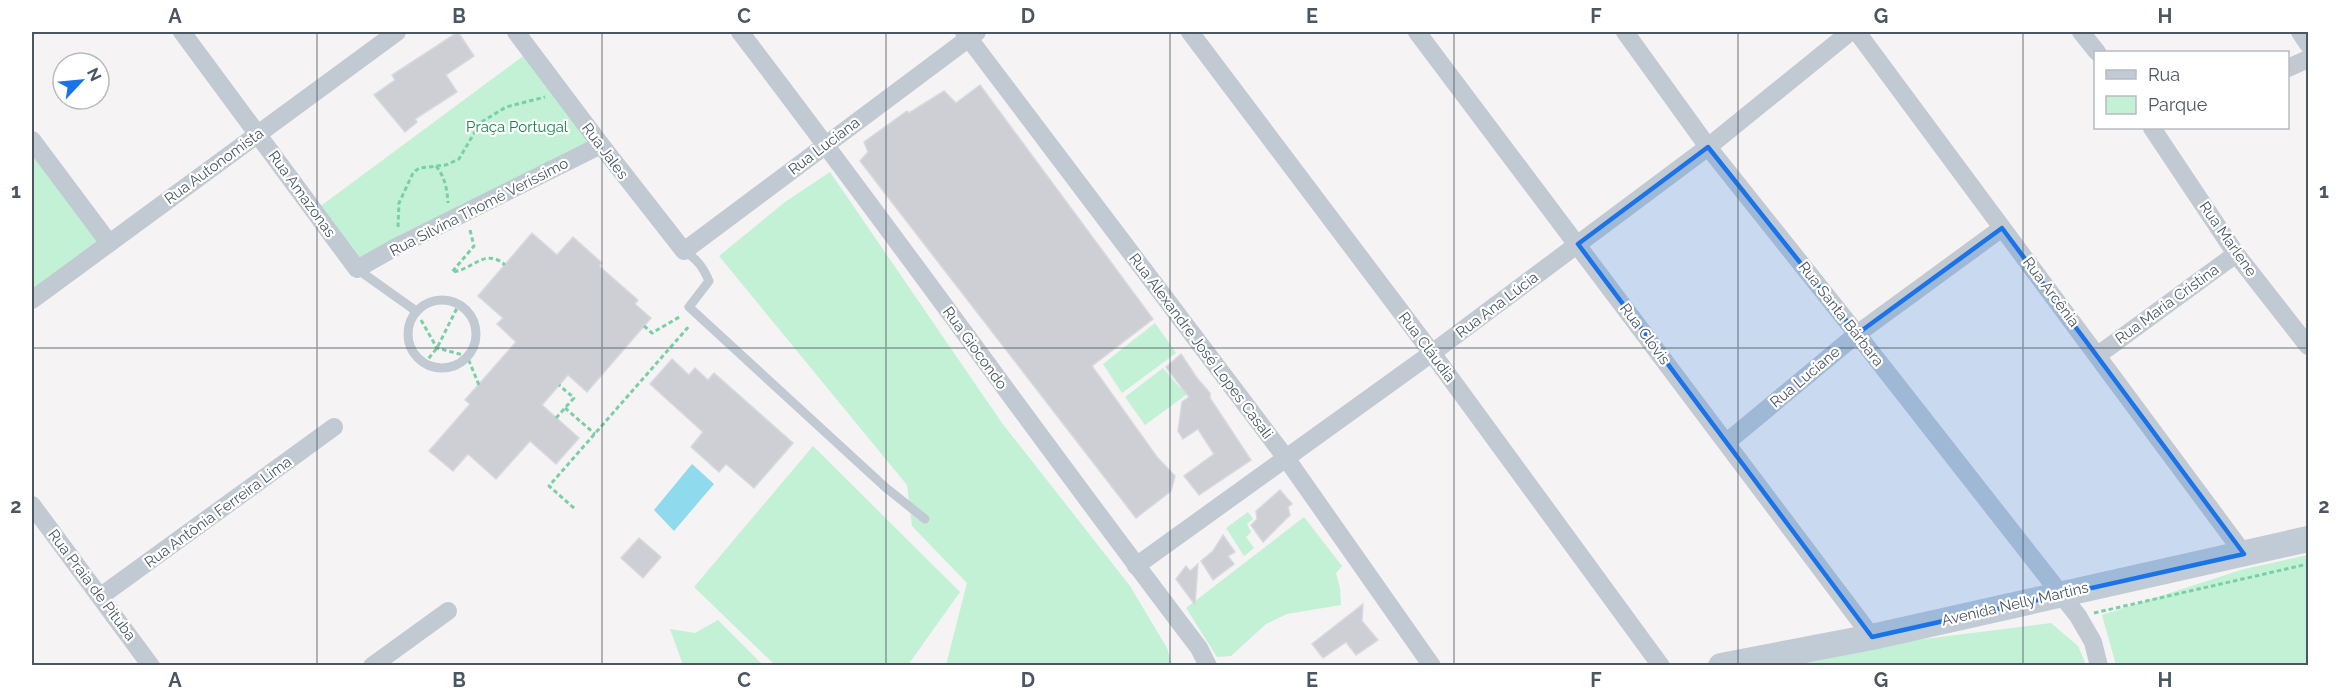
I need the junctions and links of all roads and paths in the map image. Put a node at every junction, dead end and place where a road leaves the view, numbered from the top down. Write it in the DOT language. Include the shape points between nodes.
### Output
graph roads {
  1 [pos="182,32"];
  2 [pos="397,32"];
  3 [pos="516,32"];
  4 [pos="740,32"];
  5 [pos="1190,32"];
  6 [pos="1417,32"];
  7 [pos="1625,32"];
  8 [pos="1850,32"];
  9 [pos="1857,32"];
  10 [pos="2081,32"];
  11 [pos="2300,32"];
  12 [pos="970,34"];
  13 [pos="2308,44"];
  14 [pos="2096,51"];
  15 [pos="2308,58"];
  16 [pos="2289,68"];
  17 [pos="561,93"];
  18 [pos="2156,129"];
  19 [pos="259,133"];
  20 [pos="32,140"];
  21 [pos="826,144"];
  22 [pos="601,145"];
  23 [pos="1707,147"];
  24 [pos="436,165"];
  25 [pos="457,217"];
  26 [pos="2002,228"];
  27 [pos="109,243"];
  28 [pos="1578,244"];
  29 [pos="679,246"];
  30 [pos="396,248"];
  31 [pos="2236,254"];
  32 [pos="505,265"];
  33 [pos="357,269"];
  34 [pos="32,300"];
  35 [pos="459,303"];
  36 [pos="416,311"];
  37 [pos="690,325"];
  38 [pos="644,326"];
  39 [pos="715,330"];
  40 [pos="1857,333"];
  41 [pos="2308,346"];
  42 [pos="437,348"];
  43 [pos="1432,353"];
  44 [pos="2098,355"];
  45 [pos="467,356"];
  46 [pos="424,364"];
  47 [pos="479,385"];
  48 [pos="559,385"];
  49 [pos="565,408"];
  50 [pos="556,418"];
  51 [pos="334,427"];
  52 [pos="595,434"];
  53 [pos="1727,442"];
  54 [pos="1286,458"];
  55 [pos="32,505"];
  56 [pos="574,508"];
  57 [pos="925,519"];
  58 [pos="2308,539"];
  59 [pos="2244,554"];
  60 [pos="1136,566"];
  61 [pos="2060,594"];
  62 [pos="101,596"];
  63 [pos="448,611"];
  64 [pos="1872,637"];
  65 [pos="152,666"];
  66 [pos="372,666"];
  67 [pos="1208,666"];
  68 [pos="1432,666"];
  69 [pos="1661,666"];
  70 [pos="1720,666"];
  71 [pos="2099,666"];
  1 -- 19 [label="street, Rua Amazonas"];
  2 -- 19 [label="street, Rua Autonomista"];
  3 -- 17 [label="street, Rua Jales"];
  4 -- 21 [label="street, Rua Giocondo"];
  5 -- 43 [label="street, Rua Cláudia"];
  6 -- 28 [label="street, Rua Clóvis"];
  7 -- 23 [label="street, Rua Santa Bárbara"];
  8 -- 23 [label="street, Rua Ana Lúcia"];
  9 -- 26 [label="street, Rua Arcênia"];
  10 -- 14 [label="street"];
  11 -- 13 [label="street"];
  12 -- 21 [label="street, Rua Luciana"];
  12 -- 54 [label="street, Rua Alexandre José Lopes Casali"];
  15 -- 16 [label="street"];
  17 -- 22 [label="street, Rua Jales"];
  17 -- 24 [label="path" via="506,107 480,123 459,159"];
  18 -- 31 [label="street, Rua Marlene"];
  19 -- 27 [label="street, Rua Autonomista"];
  19 -- 33 [label="street, Rua Amazonas"];
  20 -- 27 [label="street"];
  21 -- 29 [label="street, Rua Luciana"];
  21 -- 60 [label="street, Rua Giocondo"];
  22 -- 25 [label="street, Rua Silvina Thomé Veríssimo"];
  22 -- 29 [label="street, Rua Jales"];
  23 -- 28 [label="street, Rua Ana Lúcia"];
  23 -- 40 [label="street, Rua Santa Bárbara"];
  24 -- 25 [label="path"];
  24 -- 30 [label="path" via="413,173 399,203"];
  25 -- 30 [label="street, Rua Silvina Thomé Veríssimo"];
  25 -- 32 [label="path" via="474,246 452,272 488,257 498,258"];
  26 -- 40 [label="street, Rua Luciane"];
  26 -- 44 [label="street, Rua Arcênia"];
  27 -- 34 [label="street, Rua Autonomista"];
  28 -- 43 [label="street, Rua Ana Lúcia"];
  28 -- 53 [label="street, Rua Clóvis"];
  29 -- 39 [label="lane" via="699,263 709,281 689,307"];
  30 -- 33 [label="street, Rua Silvina Thomé Veríssimo"];
  31 -- 41 [label="street, Rua Marlene"];
  31 -- 44 [label="street, Rua Maria Cristina"];
  33 -- 36 [label="lane"];
  35 -- 36 [label="lane" via="432,300"];
  35 -- 42 [label="path"];
  35 -- 45 [label="lane" via="475,325 476,338"];
  36 -- 42 [label="path"];
  36 -- 46 [label="lane" via="407,329 408,343"];
  37 -- 38 [label="path" via="681,316 652,333"];
  37 -- 39 [label="path"];
  37 -- 52 [label="path"];
  39 -- 57 [label="lane"];
  40 -- 53 [label="street, Rua Luciane"];
  40 -- 61 [label="street, Rua Santa Bárbara"];
  42 -- 45 [label="path"];
  42 -- 46 [label="path"];
  43 -- 54 [label="street, Rua Ana Lúcia"];
  43 -- 69 [label="street, Rua Cláudia"];
  44 -- 59 [label="street, Rua Arcênia"];
  45 -- 46 [label="lane" via="451,368"];
  45 -- 47 [label="path"];
  48 -- 49 [label="path" via="574,398"];
  49 -- 50 [label="path"];
  49 -- 52 [label="path"];
  51 -- 62 [label="street, Rua Antônia Ferreira Lima"];
  52 -- 56 [label="path" via="549,486"];
  53 -- 64 [label="street, Rua Clóvis"];
  54 -- 60 [label="street, Rua Ana Lúcia"];
  54 -- 68 [label="street, Rua Alexandre José Lopes Casali"];
  55 -- 62 [label="street, Rua Praia de Pituba"];
  58 -- 59 [label="main road, Avenida Nelly Martins"];
  59 -- 61 [label="main road, Avenida Nelly Martins"];
  60 -- 67 [label="street, Rua Giocondo" via="1199,648"];
  61 -- 64 [label="main road, Avenida Nelly Martins"];
  61 -- 71 [label="street, Rua Santa Bárbara" via="2093,642"];
  62 -- 65 [label="street, Rua Praia de Pituba"];
  63 -- 66 [label="street"];
  64 -- 70 [label="main road, Avenida Nelly Martins"];
}
